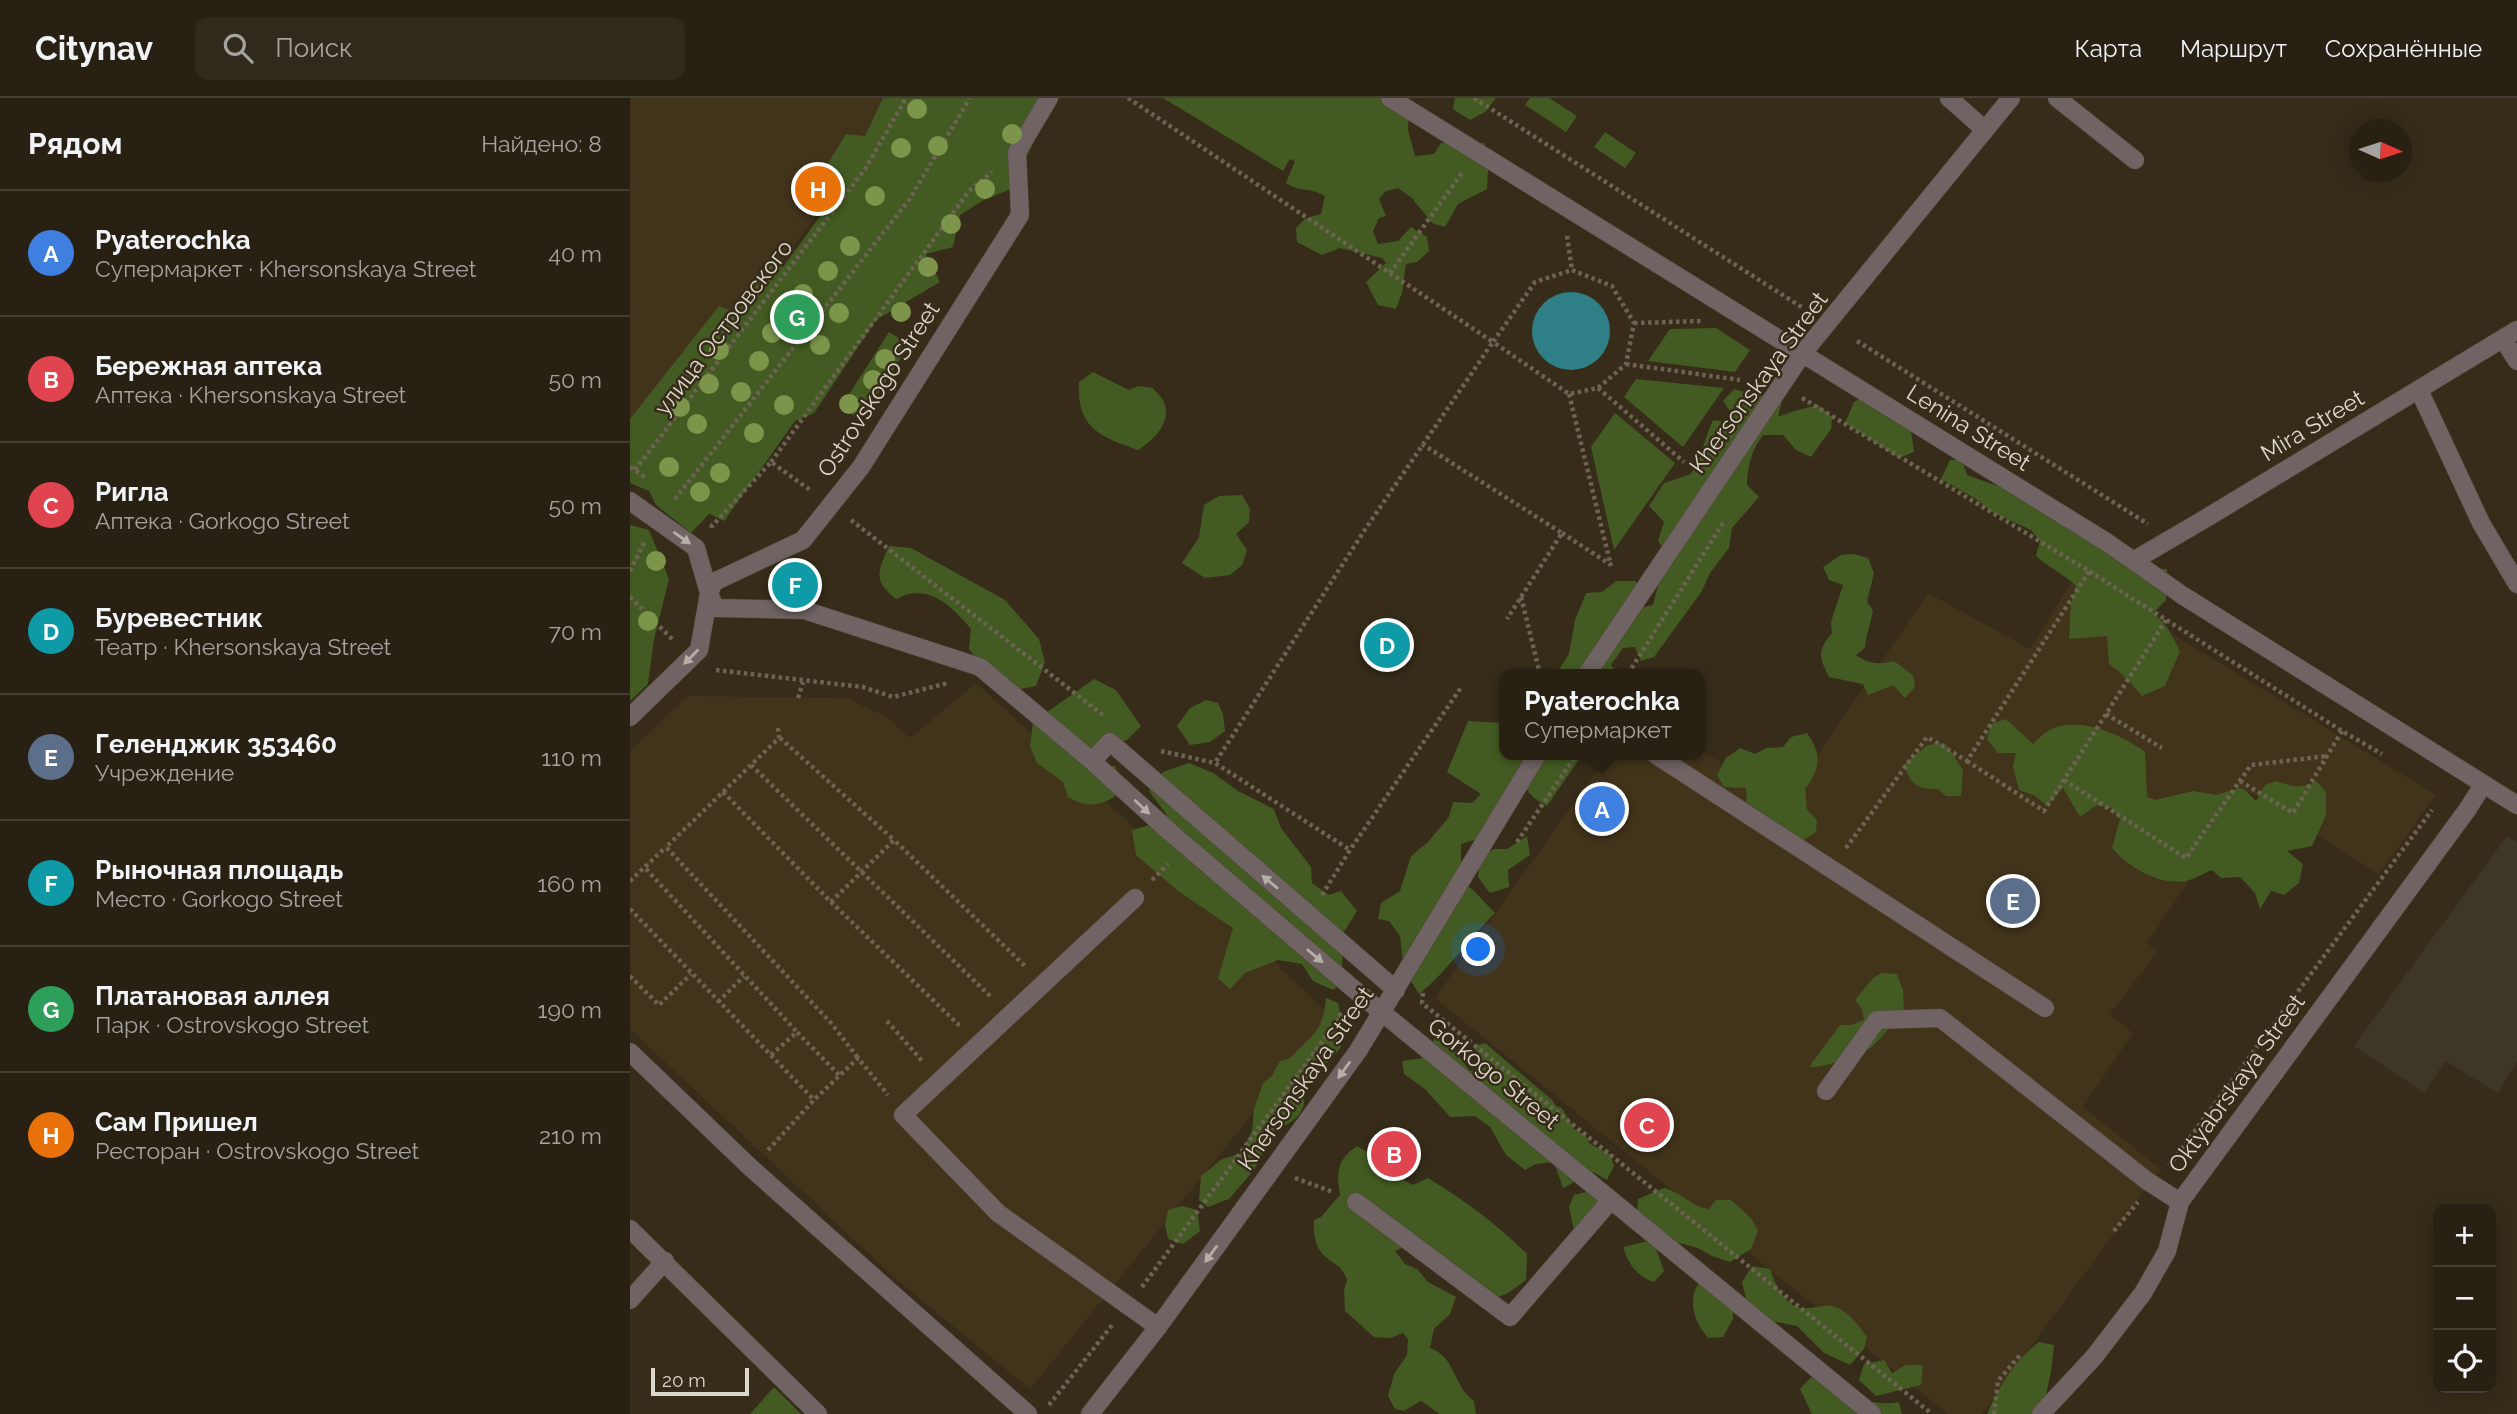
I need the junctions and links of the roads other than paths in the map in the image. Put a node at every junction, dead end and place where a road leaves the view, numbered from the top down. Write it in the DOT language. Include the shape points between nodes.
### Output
graph roads {
  1 [pos="1049,98"];
  2 [pos="1390,98"];
  3 [pos="1949,98"];
  4 [pos="2011,98"];
  5 [pos="2057,98"];
  6 [pos="1985,130"];
  7 [pos="2135,160"];
  8 [pos="2510,335"];
  9 [pos="1803,353"];
  10 [pos="2517,362"];
  11 [pos="2419,390"];
  12 [pos="630,501"];
  13 [pos="2133,561"];
  14 [pos="2517,584"];
  15 [pos="709,593"];
  16 [pos="1590,669"];
  17 [pos="630,717"];
  18 [pos="1534,760"];
  19 [pos="1664,760"];
  20 [pos="1092,761"];
  21 [pos="2483,785"];
  22 [pos="2517,805"];
  23 [pos="1135,898"];
  24 [pos="1396,990"];
  25 [pos="2045,1008"];
  26 [pos="1383,1013"];
  27 [pos="630,1052"];
  28 [pos="1826,1091"];
  29 [pos="1611,1200"];
  30 [pos="1356,1202"];
  31 [pos="2180,1202"];
  32 [pos="630,1229"];
  33 [pos="665,1261"];
  34 [pos="630,1300"];
  35 [pos="1158,1326"];
  36 [pos="818,1414"];
  37 [pos="1028,1414"];
  38 [pos="1090,1414"];
  39 [pos="1872,1414"];
  40 [pos="2041,1414"];
  1 -- 15 [label="street, Ostrovskogo Street" via="1017,152 1020,215 861,467 803,540 714,582"];
  2 -- 9 [label="street, Lenina Street"];
  3 -- 6 [label="street"];
  4 -- 6 [label="street, Khersonskaya Street"];
  5 -- 7 [label="street"];
  6 -- 9 [label="street, Khersonskaya Street"];
  8 -- 10 [label="street"];
  8 -- 11 [label="street, Mira Street"];
  9 -- 13 [label="street, Lenina Street"];
  9 -- 16 [label="street, Khersonskaya Street"];
  11 -- 13 [label="street, Mira Street"];
  11 -- 14 [label="street" via="2482,523"];
  12 -- 15 [label="street, one-way" via="696,548"];
  13 -- 21 [label="street, Lenina Street"];
  15 -- 17 [label="street, one-way" via="699,650"];
  15 -- 20 [label="street, Gorkogo Street" via="715,608 804,610 980,667"];
  18 -- 24 [label="street, Khersonskaya Street"];
  19 -- 25 [label="street"];
  24 -- 20 [label="street, one-way" via="1110,742"];
  20 -- 26 [label="street, Gorkogo Street, one-way"];
  21 -- 22 [label="street, Lenina Street"];
  21 -- 31 [label="street, Oktyabrskaya Street"];
  23 -- 35 [label="street" via="903,1115 998,1213"];
  24 -- 26 [label="street, Khersonskaya Street"];
  26 -- 29 [label="street, Gorkogo Street"];
  26 -- 35 [label="street, Khersonskaya Street, one-way"];
  27 -- 37 [label="street" via="751,1168"];
  28 -- 31 [label="street" via="1877,1020 1940,1018"];
  29 -- 30 [label="street" via="1510,1317"];
  29 -- 39 [label="street, Gorkogo Street"];
  31 -- 40 [label="street, Oktyabrskaya Street" via="2167,1251 2143,1293 2094,1357"];
  32 -- 33 [label="street"];
  33 -- 34 [label="street"];
  33 -- 36 [label="street"];
  35 -- 38 [label="street, Khersonskaya Street"];
}
